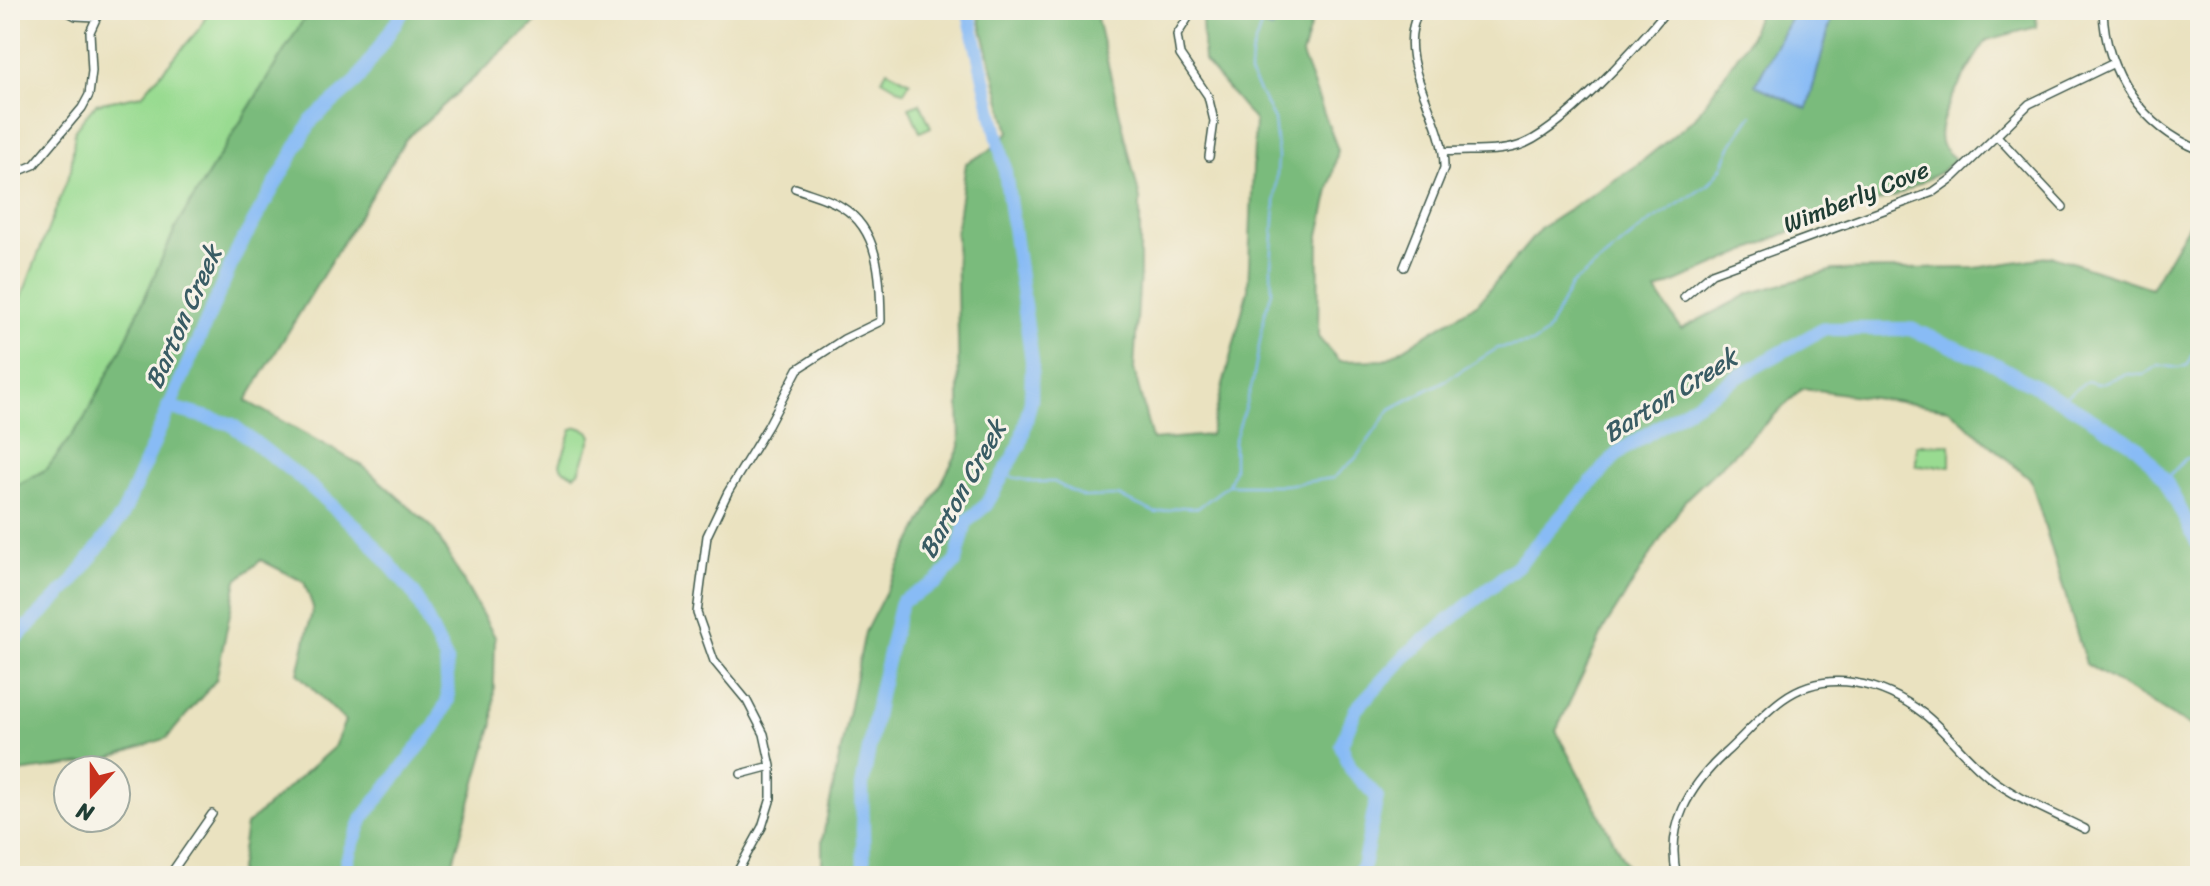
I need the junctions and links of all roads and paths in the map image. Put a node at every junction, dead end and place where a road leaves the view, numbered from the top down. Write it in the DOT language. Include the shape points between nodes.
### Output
graph roads {
  1 [pos="64,10"];
  2 [pos="1193,10"];
  3 [pos="1419,10"];
  4 [pos="1667,10"];
  5 [pos="2103,10"];
  6 [pos="98,14"];
  7 [pos="2112,64"];
  8 [pos="1997,136"];
  9 [pos="2200,150"];
  10 [pos="1444,152"];
  11 [pos="1209,157"];
  12 [pos="10,175"];
  13 [pos="795,188"];
  14 [pos="2063,207"];
  15 [pos="1404,267"];
  16 [pos="1684,297"];
  17 [pos="771,766"];
  18 [pos="741,774"];
  19 [pos="212,814"];
  20 [pos="2085,829"];
  21 [pos="169,876"];
  22 [pos="735,876"];
  23 [pos="1677,876"];
  1 -- 6 [label="street" via="76,16"];
  2 -- 11 [label="street" via="1177,35 1180,55 1208,96 1214,121"];
  3 -- 10 [label="street" via="1411,39 1412,62"];
  4 -- 10 [label="street" via="1619,64 1531,141 1510,148"];
  5 -- 7 [label="street"];
  6 -- 12 [label="street" via="90,32 92,71 82,108 34,165"];
  7 -- 8 [label="street, Wimberly Cove" via="2039,97"];
  7 -- 9 [label="street" via="2145,114"];
  8 -- 14 [label="street"];
  8 -- 16 [label="street, Wimberly Cove" via="1933,192 1712,273"];
  10 -- 15 [label="street" via="1439,185"];
  13 -- 17 [label="street" via="842,207 868,231 879,279 881,321 798,369 707,536 697,613 714,661 747,701 764,734"];
  17 -- 18 [label="street"];
  17 -- 22 [label="street" via="771,798 762,827"];
  19 -- 21 [label="street"];
  20 -- 23 [label="street" via="1990,778 1925,715 1894,694 1874,685 1826,683 1784,698 1697,783 1682,806 1674,834"];
}
